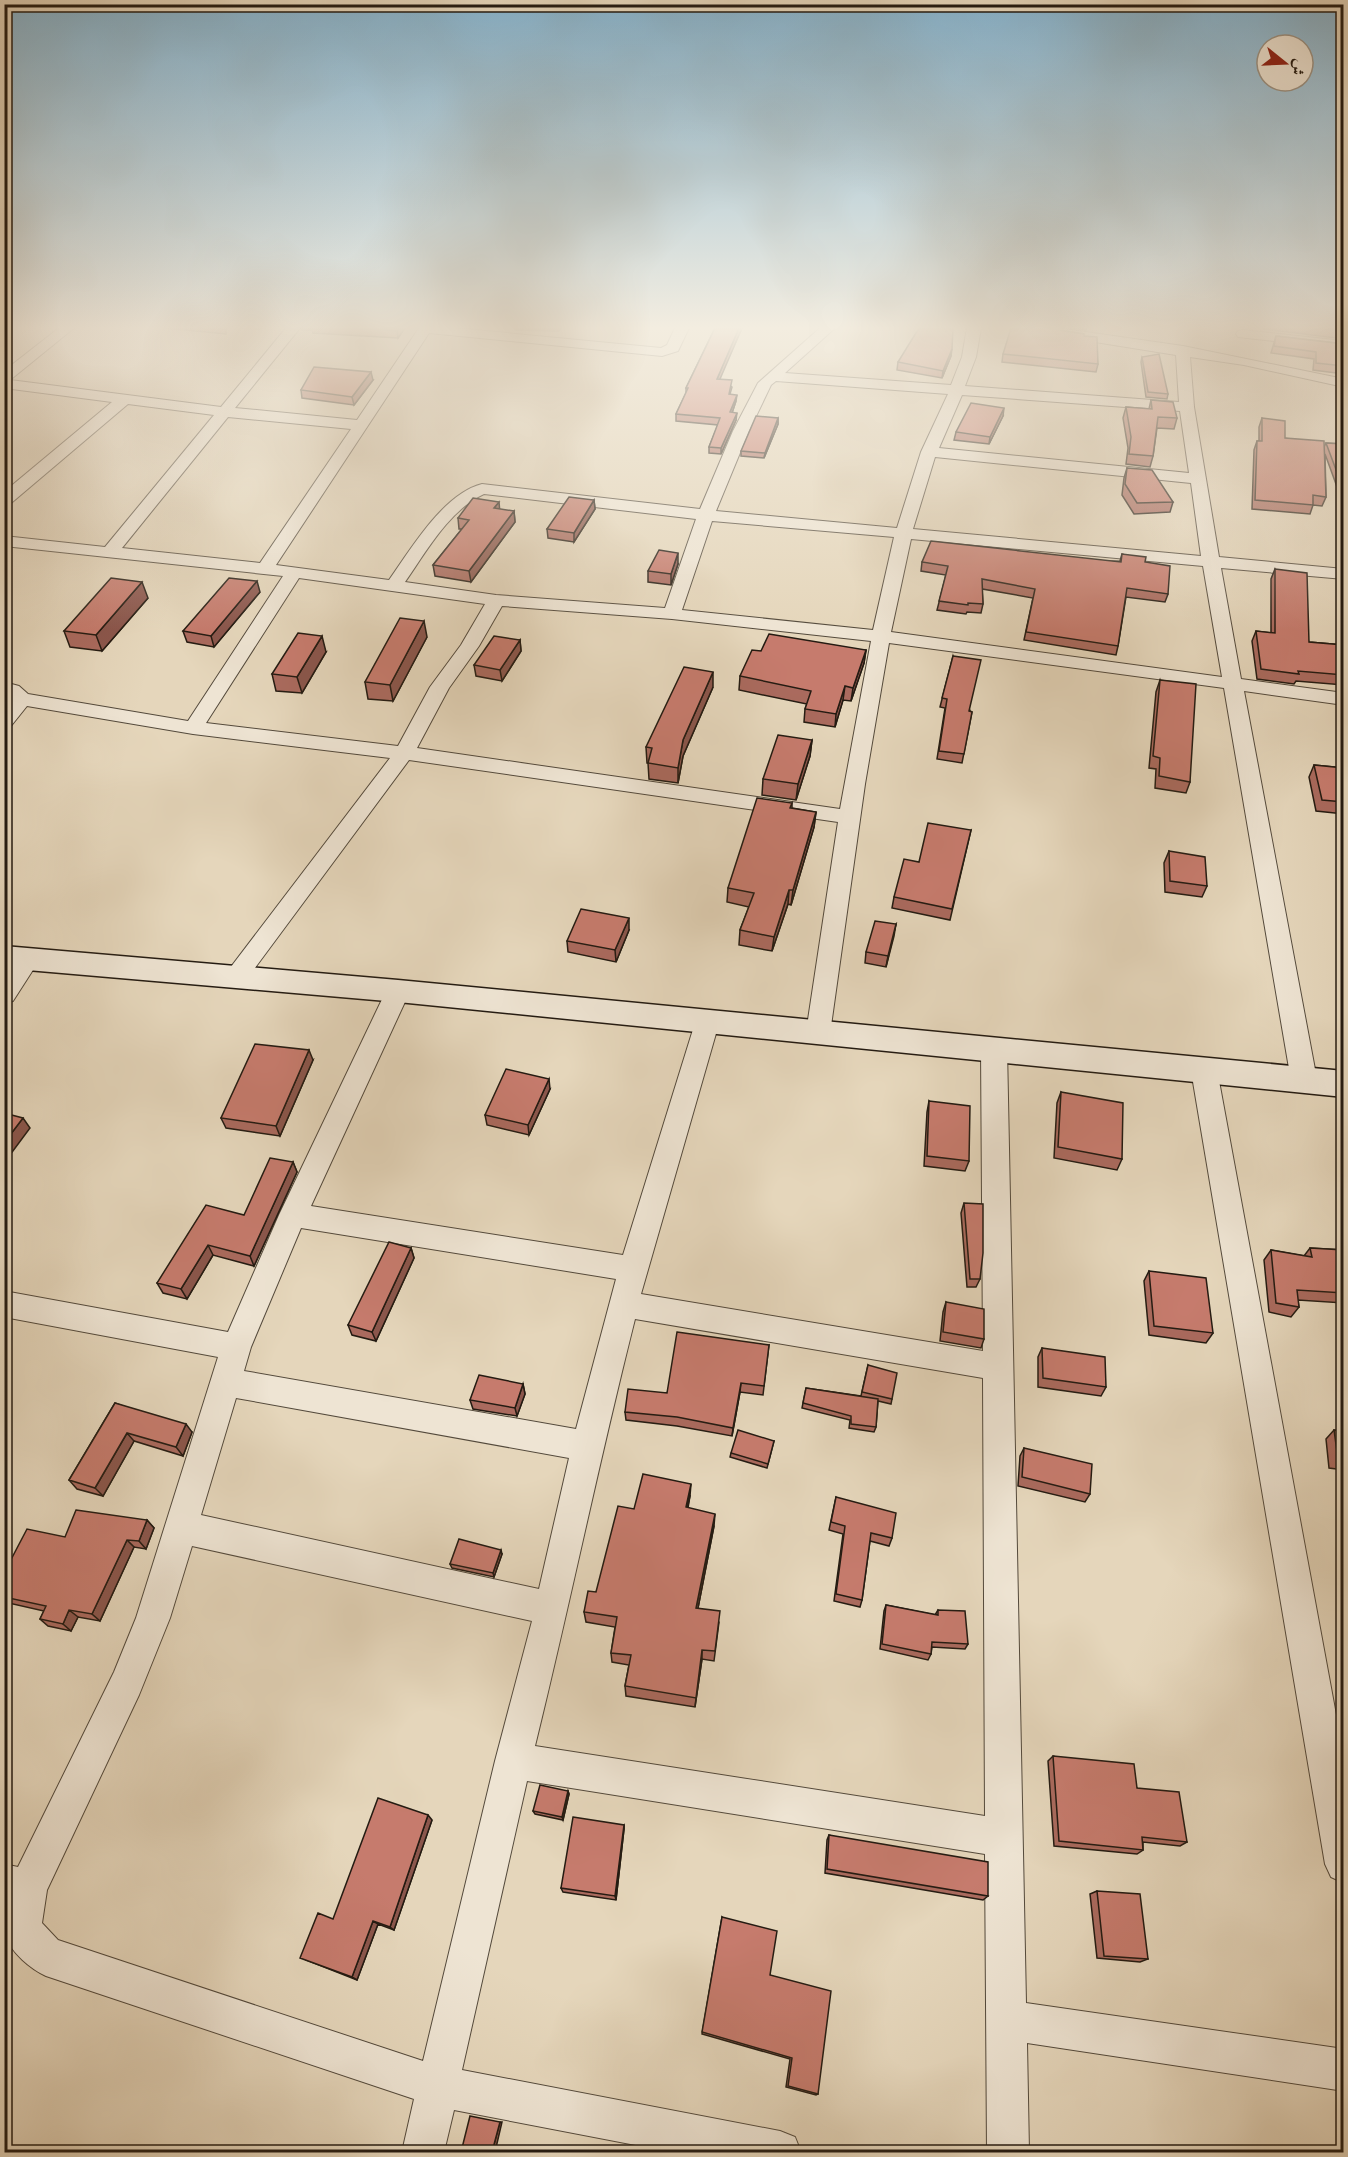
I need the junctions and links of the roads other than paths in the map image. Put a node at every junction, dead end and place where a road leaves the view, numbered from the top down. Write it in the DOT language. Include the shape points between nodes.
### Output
graph roads {
  1 [pos="91,429"];
  2 [pos="211,429"];
  3 [pos="359,429"];
  4 [pos="742,429"];
  5 [pos="940,429"];
  6 [pos="1190,429"];
  7 [pos="929,453"];
  8 [pos="1199,479"];
  9 [pos="4,501"];
  10 [pos="706,515"];
  11 [pos="903,534"];
  12 [pos="4,542"];
  13 [pos="109,553"];
  14 [pos="1211,563"];
  15 [pos="265,568"];
  16 [pos="294,572"];
  17 [pos="1344,574"];
  18 [pos="393,586"];
  19 [pos="496,600"];
  20 [pos="672,614"];
  21 [pos="879,636"];
  22 [pos="1233,684"];
  23 [pos="4,688"];
  24 [pos="22,699"];
  25 [pos="1344,699"];
  26 [pos="4,722"];
  27 [pos="193,728"];
  28 [pos="404,753"];
  29 [pos="850,817"];
  30 [pos="16,958"];
  31 [pos="235,978"];
  32 [pos="398,991"];
  33 [pos="4,995"];
  34 [pos="707,1023"];
  35 [pos="818,1033"];
  36 [pos="994,1048"];
  37 [pos="1204,1070"];
  38 [pos="1304,1080"];
  39 [pos="1344,1084"];
  40 [pos="293,1215"];
  41 [pos="633,1269"];
  42 [pos="4,1304"];
  43 [pos="624,1304"];
  44 [pos="236,1347"];
  45 [pos="997,1367"];
  46 [pos="225,1382"];
  47 [pos="588,1446"];
  48 [pos="180,1527"];
  49 [pos="552,1609"];
  50 [pos="513,1761"];
  51 [pos="1005,1838"];
  52 [pos="1344,1864"];
  53 [pos="16,1886"];
  54 [pos="1007,2020"];
  55 [pos="1344,2070"];
  56 [pos="440,2087"];
  57 [pos="423,2152"];
  58 [pos="780,2152"];
  59 [pos="1008,2152"];
  1 -- 9 [label="street"];
  2 -- 13 [label="street"];
  3 -- 15 [label="street"];
  4 -- 10 [label="street"];
  5 -- 7 [label="street"];
  6 -- 8 [label="street"];
  7 -- 8 [label="street"];
  7 -- 11 [label="street"];
  8 -- 14 [label="street"];
  10 -- 11 [label="street"];
  10 -- 18 [label="street" via="482,489 471,491 455,505"];
  10 -- 20 [label="street"];
  11 -- 14 [label="street"];
  11 -- 21 [label="street"];
  12 -- 13 [label="street"];
  13 -- 15 [label="street"];
  14 -- 17 [label="street"];
  14 -- 22 [label="street"];
  15 -- 16 [label="street"];
  16 -- 18 [label="street"];
  16 -- 27 [label="street"];
  18 -- 19 [label="street"];
  19 -- 20 [label="street"];
  19 -- 28 [label="street" via="470,646 440,687"];
  20 -- 21 [label="street"];
  21 -- 22 [label="street"];
  21 -- 29 [label="street"];
  22 -- 25 [label="street"];
  22 -- 38 [label="street"];
  23 -- 24 [label="street"];
  24 -- 26 [label="street"];
  24 -- 27 [label="street"];
  27 -- 28 [label="street"];
  28 -- 29 [label="street"];
  28 -- 31 [label="street"];
  29 -- 35 [label="street"];
  30 -- 31 [label="main road"];
  30 -- 33 [label="street"];
  31 -- 32 [label="main road"];
  32 -- 34 [label="main road"];
  32 -- 40 [label="street"];
  34 -- 35 [label="main road"];
  34 -- 41 [label="street"];
  35 -- 36 [label="main road"];
  36 -- 37 [label="main road"];
  36 -- 45 [label="street"];
  37 -- 38 [label="main road"];
  37 -- 52 [label="street"];
  38 -- 39 [label="main road"];
  40 -- 41 [label="street"];
  40 -- 44 [label="street"];
  41 -- 43 [label="street"];
  42 -- 44 [label="street"];
  43 -- 45 [label="street"];
  43 -- 47 [label="street"];
  44 -- 46 [label="street"];
  45 -- 51 [label="street"];
  46 -- 47 [label="street"];
  46 -- 48 [label="street"];
  47 -- 49 [label="street"];
  48 -- 49 [label="street"];
  48 -- 53 [label="street" via="153,1618 127,1683"];
  49 -- 50 [label="street"];
  50 -- 51 [label="street"];
  50 -- 56 [label="street"];
  51 -- 54 [label="street"];
  53 -- 56 [label="street" via="22,1929 46,1956"];
  54 -- 55 [label="street"];
  54 -- 59 [label="street"];
  56 -- 57 [label="street"];
  56 -- 58 [label="street"];
}
